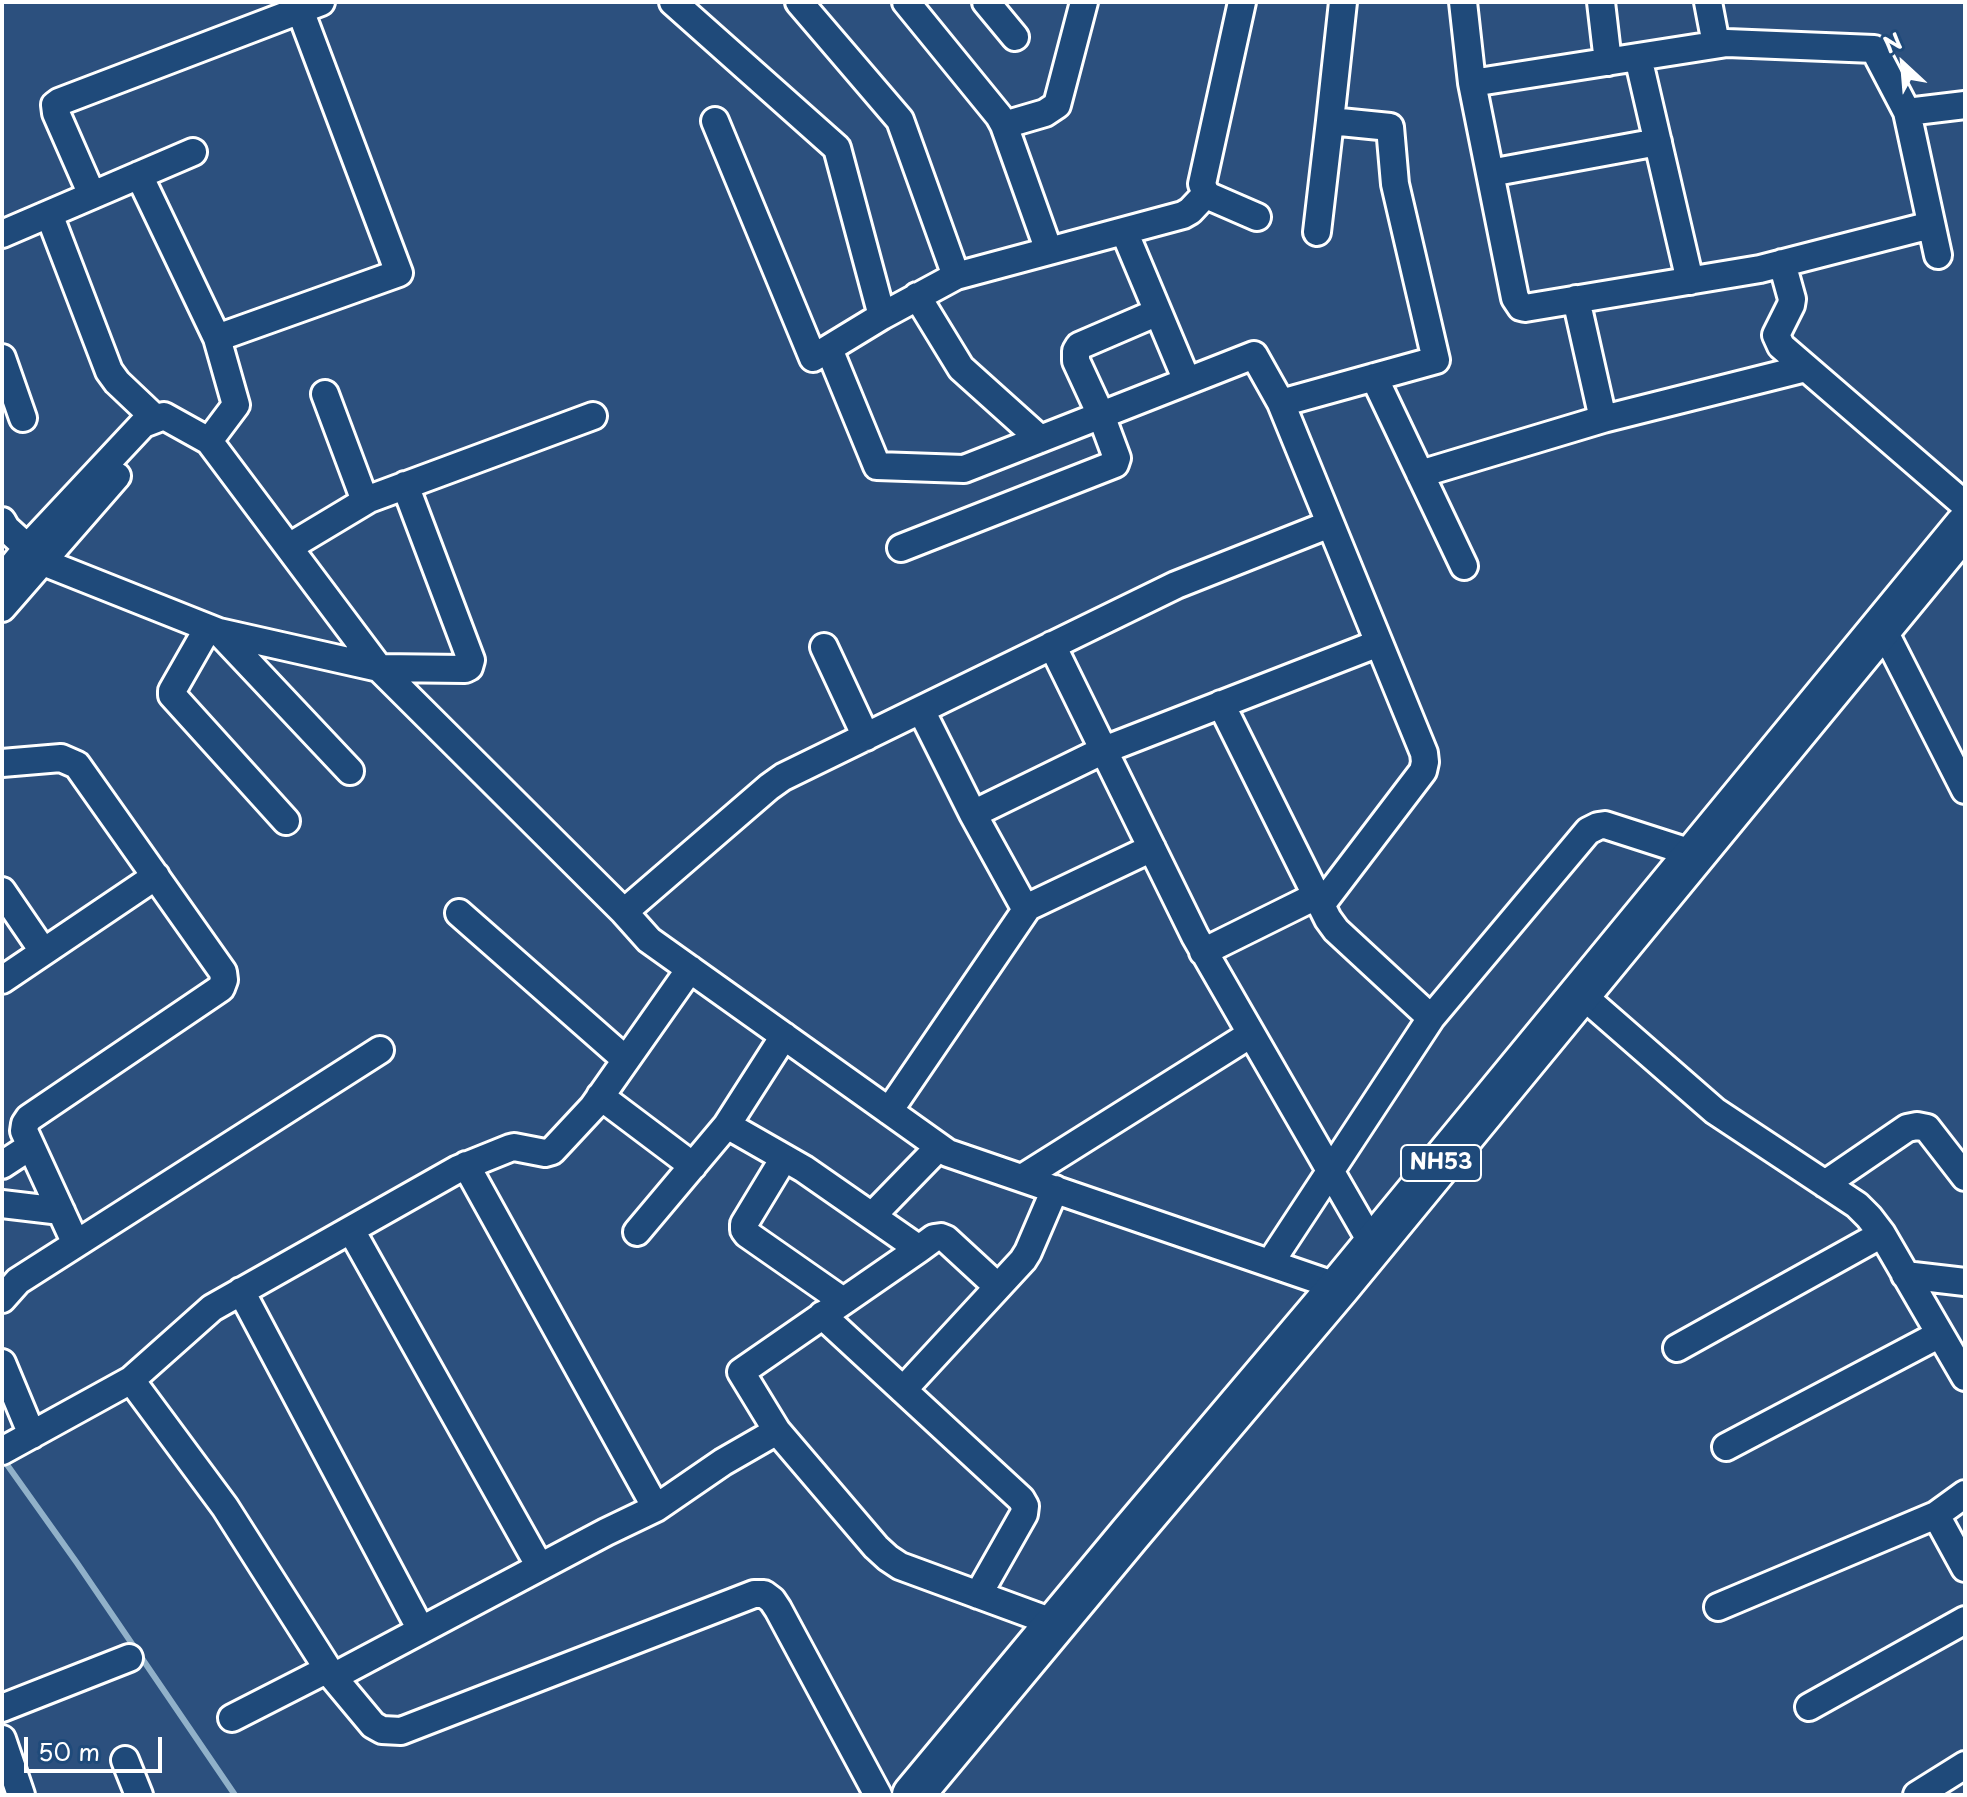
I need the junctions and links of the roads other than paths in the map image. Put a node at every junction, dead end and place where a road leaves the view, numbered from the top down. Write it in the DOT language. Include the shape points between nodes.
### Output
graph roads {
  1 [pos="673,2"];
  2 [pos="799,2"];
  3 [pos="906,2"];
  4 [pos="986,2"];
  5 [pos="1084,2"];
  6 [pos="1242,2"];
  7 [pos="1343,2"];
  8 [pos="1463,2"];
  9 [pos="1601,2"];
  10 [pos="1708,2"];
  11 [pos="306,5"];
  12 [pos="1015,37"];
  13 [pos="1716,44"];
  14 [pos="1638,57"];
  15 [pos="1608,62"];
  16 [pos="1472,83"];
  17 [pos="1965,105"];
  18 [pos="1907,112"];
  19 [pos="715,121"];
  20 [pos="1330,121"];
  21 [pos="1004,125"];
  22 [pos="1658,142"];
  23 [pos="193,152"];
  24 [pos="1490,173"];
  25 [pos="139,175"];
  26 [pos="1206,194"];
  27 [pos="92,195"];
  28 [pos="49,214"];
  29 [pos="1257,217"];
  30 [pos="1931,225"];
  31 [pos="1124,231"];
  32 [pos="1317,232"];
  33 [pos="2,234"];
  34 [pos="1049,251"];
  35 [pos="1938,255"];
  36 [pos="1782,263"];
  37 [pos="956,276"];
  38 [pos="1690,281"];
  39 [pos="917,296"];
  40 [pos="1576,299"];
  41 [pos="1158,312"];
  42 [pos="882,316"];
  43 [pos="217,338"];
  44 [pos="829,349"];
  45 [pos="2,358"];
  46 [pos="1806,368"];
  47 [pos="1374,377"];
  48 [pos="1187,381"];
  49 [pos="325,394"];
  50 [pos="1281,403"];
  51 [pos="1101,415"];
  52 [pos="593,416"];
  53 [pos="23,418"];
  54 [pos="160,418"];
  55 [pos="1603,419"];
  56 [pos="1040,439"];
  57 [pos="209,441"];
  58 [pos="1420,474"];
  59 [pos="405,485"];
  60 [pos="365,501"];
  61 [pos="1965,505"];
  62 [pos="2,521"];
  63 [pos="1330,524"];
  64 [pos="1965,526"];
  65 [pos="289,547"];
  66 [pos="901,548"];
  67 [pos="35,555"];
  68 [pos="1464,566"];
  69 [pos="2,579"];
  70 [pos="2,608"];
  71 [pos="1882,627"];
  72 [pos="214,630"];
  73 [pos="1379,643"];
  74 [pos="1052,645"];
  75 [pos="824,647"];
  76 [pos="379,668"];
  77 [pos="1221,704"];
  78 [pos="921,710"];
  79 [pos="866,737"];
  80 [pos="1104,750"];
  81 [pos="2,763"];
  82 [pos="350,771"];
  83 [pos="1965,790"];
  84 [pos="973,814"];
  85 [pos="286,821"];
  86 [pos="1152,848"];
  87 [pos="1695,854"];
  88 [pos="156,876"];
  89 [pos="2,891"];
  90 [pos="1318,900"];
  91 [pos="1026,910"];
  92 [pos="624,912"];
  93 [pos="459,913"];
  94 [pos="43,951"];
  95 [pos="1203,952"];
  96 [pos="690,969"];
  97 [pos="2,980"];
  98 [pos="1581,994"];
  99 [pos="1431,1018"];
  100 [pos="1251,1034"];
  101 [pos="784,1036"];
  102 [pos="380,1050"];
  103 [pos="626,1060"];
  104 [pos="600,1096"];
  105 [pos="889,1111"];
  106 [pos="727,1125"];
  107 [pos="31,1146"];
  108 [pos="939,1147"];
  109 [pos="784,1158"];
  110 [pos="2,1165"];
  111 [pos="466,1165"];
  112 [pos="693,1166"];
  113 [pos="1331,1172"];
  114 [pos="1965,1177"];
  115 [pos="1022,1178"];
  116 [pos="1825,1184"];
  117 [pos="1055,1189"];
  118 [pos="2,1204"];
  119 [pos="61,1211"];
  120 [pos="872,1216"];
  121 [pos="351,1230"];
  122 [pos="637,1232"];
  123 [pos="1882,1234"];
  124 [pos="76,1244"];
  125 [pos="1373,1245"];
  126 [pos="919,1249"];
  127 [pos="1270,1263"];
  128 [pos="1905,1275"];
  129 [pos="1965,1282"];
  130 [pos="998,1287"];
  131 [pos="1339,1287"];
  132 [pos="241,1291"];
  133 [pos="2,1299"];
  134 [pos="833,1308"];
  135 [pos="1940,1334"];
  136 [pos="1677,1348"];
  137 [pos="2,1363"];
  138 [pos="1965,1377"];
  139 [pos="131,1380"];
  140 [pos="903,1390"];
  141 [pos="768,1437"];
  142 [pos="15,1444"];
  143 [pos="1726,1447"];
  144 [pos="1965,1494"];
  145 [pos="656,1508"];
  146 [pos="1936,1515"];
  147 [pos="540,1567"];
  148 [pos="1965,1568"];
  149 [pos="978,1595"];
  150 [pos="1718,1607"];
  151 [pos="1965,1620"];
  152 [pos="1055,1623"];
  153 [pos="421,1630"];
  154 [pos="129,1658"];
  155 [pos="330,1673"];
  156 [pos="1809,1707"];
  157 [pos="2,1708"];
  158 [pos="232,1718"];
  159 [pos="2,1739"];
  160 [pos="125,1760"];
  161 [pos="1965,1765"];
  162 [pos="21,1795"];
  163 [pos="139,1795"];
  164 [pos="878,1795"];
  165 [pos="913,1795"];
  166 [pos="1917,1795"];
  1 -- 42 [label="street" via="837,148"];
  2 -- 37 [label="street" via="900,120"];
  3 -- 21 [label="street"];
  4 -- 12 [label="street"];
  5 -- 21 [label="street" via="1057,105"];
  6 -- 26 [label="street" via="1202,184"];
  7 -- 20 [label="street"];
  8 -- 16 [label="street"];
  9 -- 15 [label="street"];
  10 -- 13 [label="street"];
  11 -- 27 [label="street" via="55,105"];
  11 -- 43 [label="street" via="399,273"];
  13 -- 14 [label="street"];
  13 -- 18 [label="street" via="1874,49"];
  14 -- 15 [label="street"];
  14 -- 22 [label="street"];
  15 -- 16 [label="street"];
  16 -- 24 [label="street"];
  17 -- 18 [label="street"];
  18 -- 30 [label="street"];
  19 -- 44 [label="street" via="813,358"];
  20 -- 32 [label="street"];
  20 -- 47 [label="street" via="1390,127 1395,184 1436,360"];
  21 -- 34 [label="street"];
  22 -- 24 [label="street"];
  22 -- 38 [label="street"];
  23 -- 25 [label="street"];
  24 -- 40 [label="street" via="1518,303 1525,308"];
  25 -- 27 [label="street"];
  25 -- 43 [label="street"];
  26 -- 29 [label="street"];
  26 -- 31 [label="street" via="1183,215"];
  27 -- 28 [label="street"];
  28 -- 33 [label="street"];
  28 -- 54 [label="street" via="109,371"];
  30 -- 35 [label="street"];
  30 -- 36 [label="street"];
  31 -- 34 [label="street"];
  31 -- 41 [label="street"];
  34 -- 37 [label="street"];
  36 -- 38 [label="street"];
  36 -- 46 [label="street" via="1792,299 1777,341"];
  37 -- 39 [label="street"];
  38 -- 40 [label="street"];
  39 -- 42 [label="street"];
  39 -- 56 [label="street" via="961,368"];
  40 -- 55 [label="street"];
  41 -- 48 [label="street"];
  41 -- 51 [label="street" via="1076,351"];
  42 -- 44 [label="street"];
  43 -- 57 [label="street" via="236,405"];
  44 -- 56 [label="street" via="877,466 964,469"];
  45 -- 53 [label="street"];
  46 -- 55 [label="street"];
  46 -- 61 [label="street"];
  47 -- 50 [label="street"];
  47 -- 58 [label="street"];
  48 -- 50 [label="street" via="1254,355"];
  48 -- 51 [label="street"];
  49 -- 60 [label="street"];
  50 -- 63 [label="street"];
  51 -- 56 [label="street"];
  51 -- 66 [label="street" via="1115,464"];
  52 -- 59 [label="street"];
  54 -- 57 [label="street"];
  54 -- 67 [label="street" via="148,440"];
  55 -- 58 [label="street"];
  57 -- 65 [label="street"];
  58 -- 68 [label="street"];
  59 -- 60 [label="street"];
  59 -- 76 [label="street" via="471,664 465,669"];
  60 -- 65 [label="street"];
  62 -- 67 [label="street"];
  63 -- 73 [label="street"];
  63 -- 74 [label="street" via="1186,580"];
  64 -- 71 [label="highway, NH53"];
  65 -- 76 [label="street"];
  67 -- 69 [label="street"];
  67 -- 70 [label="street"];
  67 -- 72 [label="street"];
  71 -- 83 [label="street"];
  71 -- 87 [label="highway, NH53"];
  72 -- 76 [label="street"];
  72 -- 82 [label="street"];
  72 -- 85 [label="street" via="172,695"];
  73 -- 77 [label="street"];
  73 -- 90 [label="street" via="1424,753 1423,771"];
  74 -- 78 [label="street"];
  74 -- 80 [label="street"];
  75 -- 79 [label="street"];
  76 -- 92 [label="street"];
  77 -- 80 [label="street"];
  77 -- 90 [label="street"];
  78 -- 79 [label="street"];
  78 -- 84 [label="street"];
  79 -- 92 [label="street" via="776,781"];
  80 -- 84 [label="street"];
  80 -- 86 [label="street"];
  81 -- 88 [label="street" via="61,758 77,765"];
  84 -- 91 [label="street"];
  86 -- 91 [label="street"];
  86 -- 95 [label="street"];
  87 -- 98 [label="highway, NH53"];
  87 -- 99 [label="street" via="1605,825 1588,831"];
  88 -- 94 [label="street"];
  88 -- 107 [label="street" via="223,972 221,988 29,1118 24,1131"];
  89 -- 94 [label="street"];
  90 -- 95 [label="street"];
  90 -- 99 [label="street" via="1336,930"];
  91 -- 105 [label="street"];
  92 -- 96 [label="street" via="649,940"];
  93 -- 103 [label="street"];
  94 -- 97 [label="street"];
  95 -- 100 [label="street"];
  96 -- 101 [label="street"];
  96 -- 103 [label="street"];
  98 -- 116 [label="street" via="1715,1111"];
  98 -- 125 [label="highway, NH53"];
  99 -- 113 [label="street"];
  100 -- 113 [label="street"];
  100 -- 115 [label="street"];
  101 -- 105 [label="street"];
  101 -- 106 [label="street"];
  102 -- 124 [label="street"];
  103 -- 104 [label="street"];
  104 -- 111 [label="street" via="552,1151 514,1147"];
  104 -- 112 [label="street"];
  105 -- 108 [label="street"];
  106 -- 109 [label="street"];
  106 -- 112 [label="street"];
  107 -- 110 [label="street"];
  107 -- 119 [label="street"];
  108 -- 115 [label="street"];
  108 -- 120 [label="street"];
  109 -- 120 [label="street"];
  109 -- 134 [label="street" via="744,1230"];
  111 -- 121 [label="street"];
  111 -- 145 [label="street"];
  112 -- 122 [label="street"];
  113 -- 125 [label="street"];
  113 -- 127 [label="street"];
  114 -- 116 [label="street" via="1927,1128 1917,1126"];
  115 -- 117 [label="street"];
  116 -- 123 [label="street" via="1857,1205"];
  117 -- 127 [label="street"];
  117 -- 130 [label="street" via="1028,1252"];
  118 -- 119 [label="street"];
  119 -- 124 [label="street"];
  120 -- 126 [label="street"];
  121 -- 132 [label="street"];
  121 -- 147 [label="street"];
  123 -- 128 [label="street"];
  123 -- 136 [label="street"];
  124 -- 133 [label="street" via="18,1281"];
  125 -- 131 [label="highway, NH53"];
  126 -- 130 [label="street" via="934,1238 946,1239"];
  126 -- 134 [label="street"];
  127 -- 131 [label="street"];
  128 -- 129 [label="street"];
  128 -- 135 [label="street"];
  130 -- 140 [label="street"];
  131 -- 152 [label="highway, NH53"];
  132 -- 139 [label="street" via="204,1314"];
  132 -- 153 [label="street"];
  134 -- 140 [label="street"];
  134 -- 141 [label="street" via="741,1372"];
  135 -- 138 [label="street"];
  135 -- 143 [label="street"];
  137 -- 142 [label="street"];
  139 -- 142 [label="street"];
  139 -- 155 [label="street" via="225,1507"];
  140 -- 149 [label="street" via="1025,1506"];
  141 -- 145 [label="street"];
  141 -- 149 [label="street" via="888,1558"];
  144 -- 146 [label="street"];
  145 -- 147 [label="street"];
  146 -- 148 [label="street"];
  146 -- 150 [label="street"];
  147 -- 153 [label="street"];
  149 -- 152 [label="street"];
  151 -- 156 [label="street"];
  152 -- 165 [label="highway, NH53"];
  153 -- 155 [label="street"];
  154 -- 157 [label="street"];
  155 -- 158 [label="street"];
  155 -- 164 [label="street" via="373,1725 401,1731 764,1594 778,1609"];
  159 -- 162 [label="street"];
  160 -- 163 [label="street"];
  161 -- 166 [label="street"];
}
